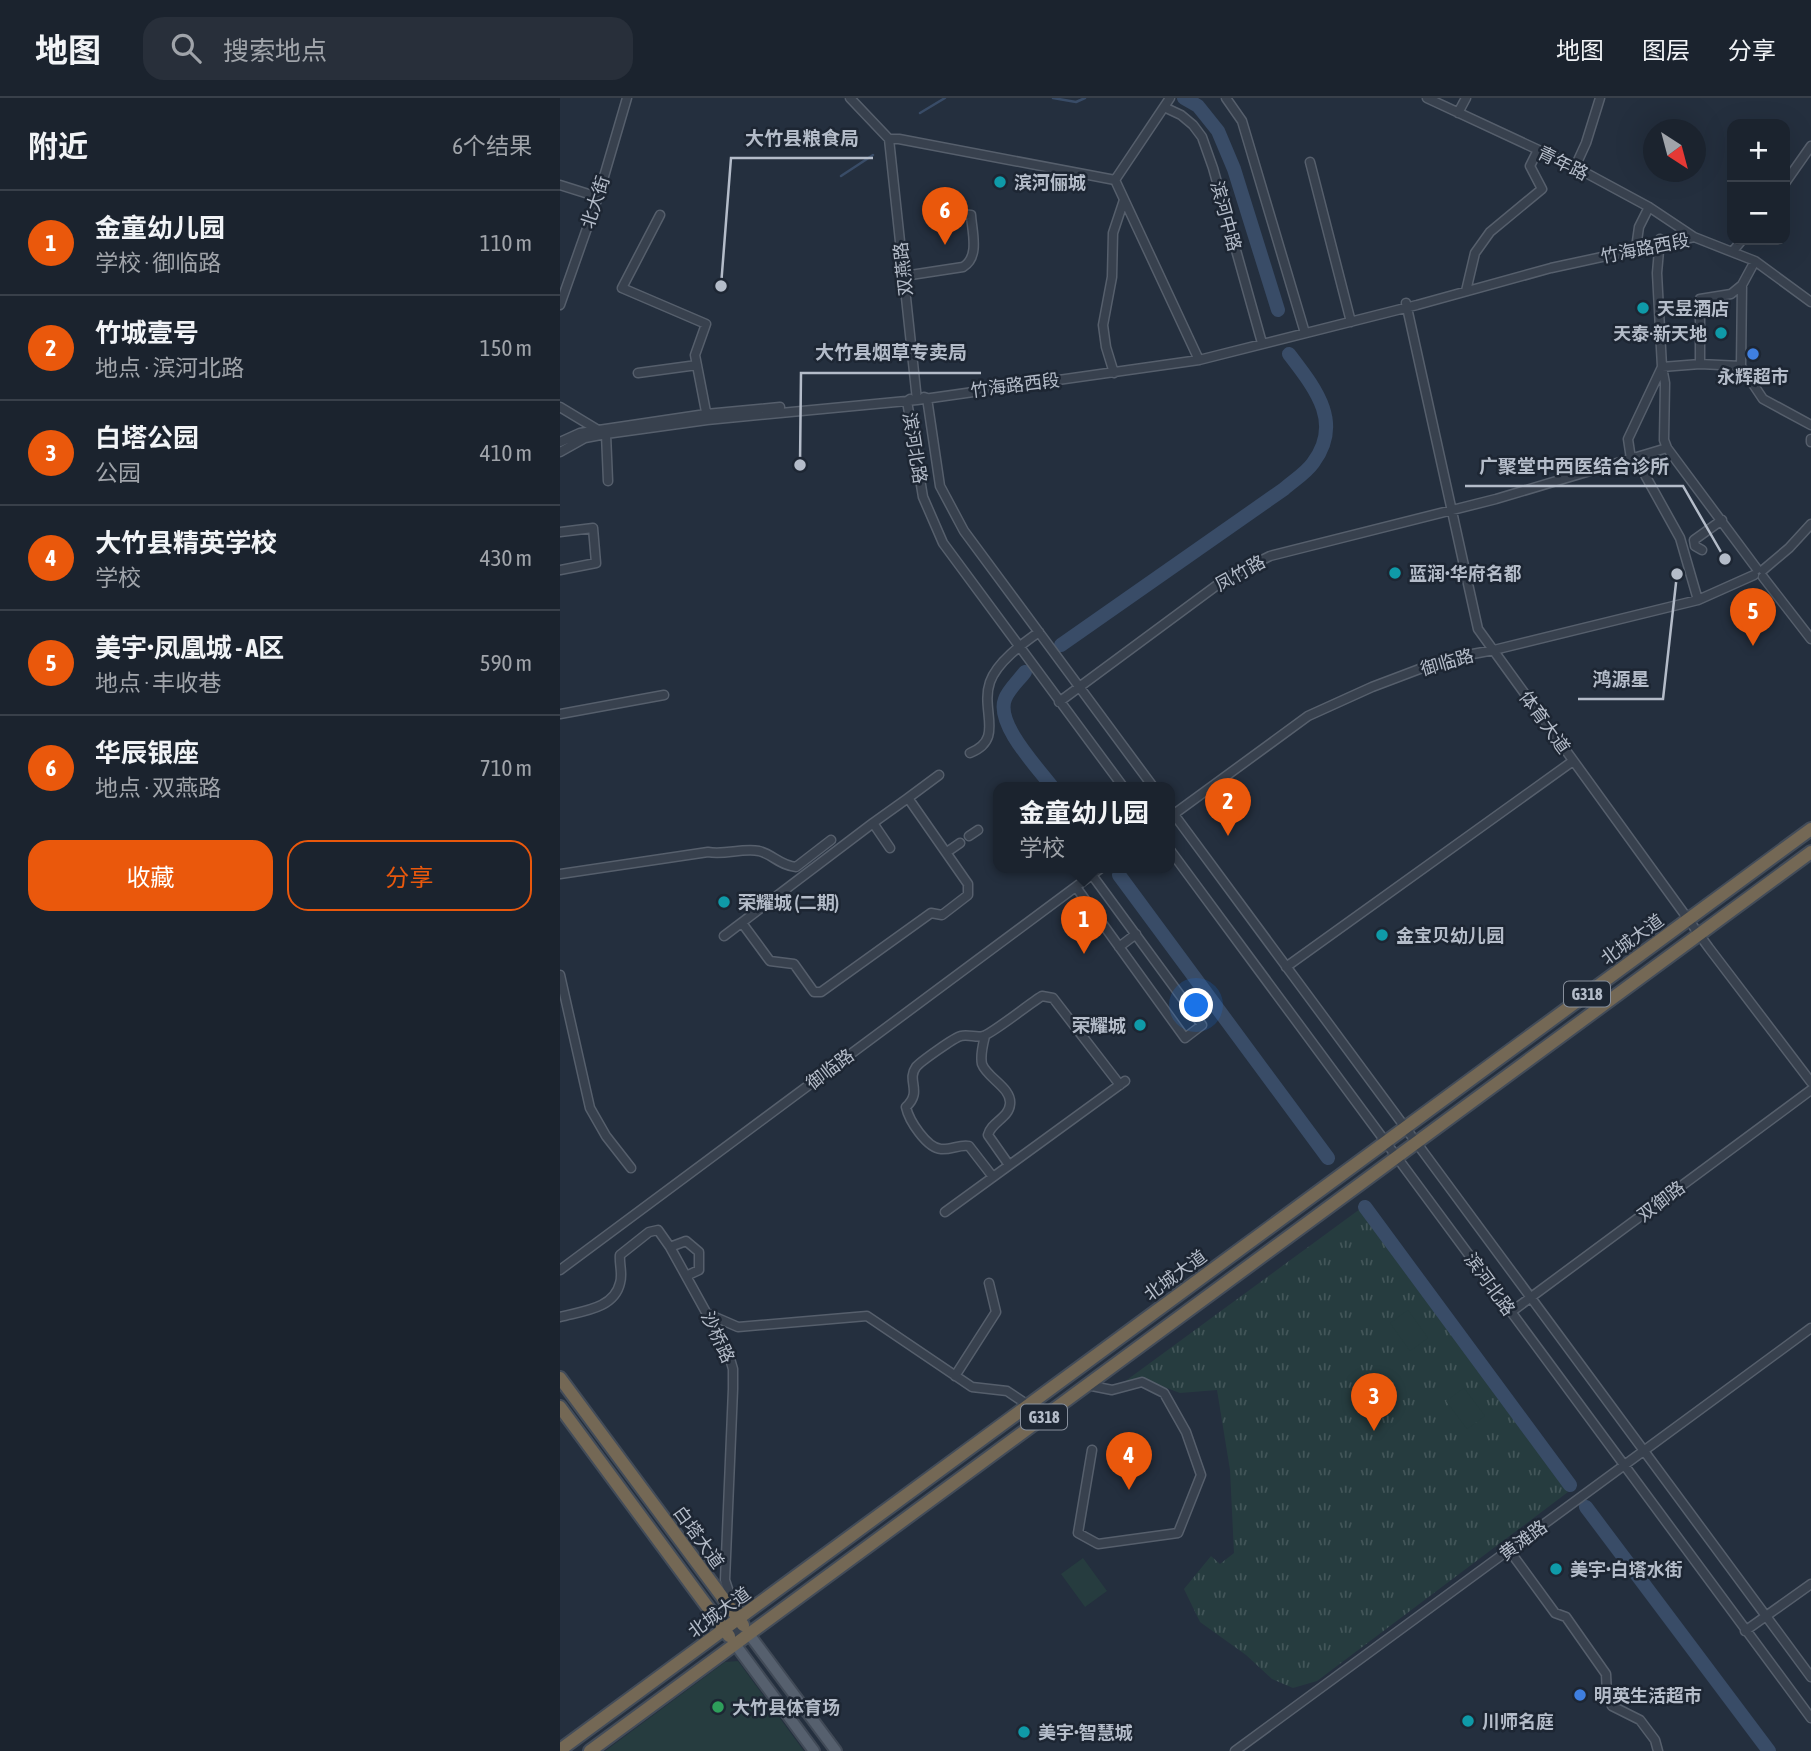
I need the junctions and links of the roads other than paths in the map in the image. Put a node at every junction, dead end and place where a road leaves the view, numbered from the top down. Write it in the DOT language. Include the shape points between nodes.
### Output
graph roads {
  1 [pos="627,98"];
  2 [pos="850,98"];
  3 [pos="1170,98"];
  4 [pos="1226,98"];
  5 [pos="1427,98"];
  6 [pos="1466,98"];
  7 [pos="1600,98"];
  8 [pos="1164,107"];
  9 [pos="1458,113"];
  10 [pos="889,139"];
  11 [pos="1811,146"];
  12 [pos="1538,150"];
  13 [pos="1310,162"];
  14 [pos="1574,167"];
  15 [pos="1115,180"];
  16 [pos="1786,182"];
  17 [pos="560,185"];
  18 [pos="598,197"];
  19 [pos="1125,200"];
  20 [pos="1649,207"];
  21 [pos="958,214"];
  22 [pos="660,215"];
  23 [pos="1691,235"];
  24 [pos="1660,241"];
  25 [pos="1738,245"];
  26 [pos="1636,246"];
  27 [pos="1733,251"];
  28 [pos="1755,261"];
  29 [pos="904,276"];
  30 [pos="1742,285"];
  31 [pos="1467,288"];
  32 [pos="1811,302"];
  33 [pos="560,305"];
  34 [pos="1406,305"];
  35 [pos="1351,319"];
  36 [pos="1304,331"];
  37 [pos="1261,341"];
  38 [pos="1198,357"];
  39 [pos="1700,364"];
  40 [pos="696,365"];
  41 [pos="1741,366"];
  42 [pos="1662,367"];
  43 [pos="1114,371"];
  44 [pos="638,373"];
  45 [pos="917,397"];
  46 [pos="927,398"];
  47 [pos="907,401"];
  48 [pos="560,407"];
  49 [pos="707,417"];
  50 [pos="1811,425"];
  51 [pos="602,432"];
  52 [pos="560,442"];
  53 [pos="1667,448"];
  54 [pos="560,452"];
  55 [pos="1633,458"];
  56 [pos="608,481"];
  57 [pos="1452,510"];
  58 [pos="1721,520"];
  59 [pos="1811,524"];
  60 [pos="560,532"];
  61 [pos="1680,538"];
  62 [pos="1694,540"];
  63 [pos="1702,550"];
  64 [pos="560,570"];
  65 [pos="1759,573"];
  66 [pos="1698,600"];
  67 [pos="1040,634"];
  68 [pos="1811,639"];
  69 [pos="1021,648"];
  70 [pos="1493,650"];
  71 [pos="1079,687"];
  72 [pos="664,695"];
  73 [pos="1059,702"];
  74 [pos="560,715"];
  75 [pos="970,754"];
  76 [pos="1573,761"];
  77 [pos="939,775"];
  78 [pos="1119,782"];
  79 [pos="1150,782"];
  80 [pos="908,798"];
  81 [pos="1175,811"];
  82 [pos="1175,819"];
  83 [pos="873,823"];
  84 [pos="1811,829"];
  85 [pos="978,830"];
  86 [pos="969,836"];
  87 [pos="831,840"];
  88 [pos="960,843"];
  89 [pos="891,848"];
  90 [pos="947,852"];
  91 [pos="1811,852"];
  92 [pos="1175,857"];
  93 [pos="1095,873"];
  94 [pos="1097,873"];
  95 [pos="560,874"];
  96 [pos="1076,887"];
  97 [pos="1688,919"];
  98 [pos="742,923"];
  99 [pos="1136,934"];
  100 [pos="1699,934"];
  101 [pos="724,936"];
  102 [pos="1119,947"];
  103 [pos="1286,967"];
  104 [pos="560,975"];
  105 [pos="985,1036"];
  106 [pos="1811,1082"];
  107 [pos="1811,1090"];
  108 [pos="1405,1128"];
  109 [pos="1386,1142"];
  110 [pos="1416,1143"];
  111 [pos="1397,1157"];
  112 [pos="1009,1165"];
  113 [pos="631,1168"];
  114 [pos="993,1177"];
  115 [pos="945,1212"];
  116 [pos="670,1247"];
  117 [pos="560,1270"];
  118 [pos="686,1276"];
  119 [pos="989,1283"];
  120 [pos="1530,1298"];
  121 [pos="1511,1312"];
  122 [pos="708,1314"];
  123 [pos="560,1317"];
  124 [pos="1811,1328"];
  125 [pos="955,1376"];
  126 [pos="560,1378"];
  127 [pos="1087,1385"];
  128 [pos="1028,1405"];
  129 [pos="560,1407"];
  130 [pos="1092,1450"];
  131 [pos="1643,1451"];
  132 [pos="1623,1466"];
  133 [pos="1509,1550"];
  134 [pos="1811,1584"];
  135 [pos="1765,1616"];
  136 [pos="738,1619"];
  137 [pos="724,1629"];
  138 [pos="1745,1631"];
  139 [pos="750,1634"];
  140 [pos="735,1644"];
  141 [pos="1811,1677"];
  142 [pos="1811,1718"];
  143 [pos="560,1750"];
  144 [pos="590,1751"];
  145 [pos="814,1751"];
  146 [pos="836,1751"];
  147 [pos="1235,1751"];
  148 [pos="1658,1751"];
  1 -- 18 [label="street, 北大街"];
  2 -- 10 [label="street"];
  3 -- 8 [label="street"];
  4 -- 36 [label="street" via="1242,121"];
  5 -- 9 [label="street, 青年路"];
  6 -- 9 [label="street"];
  7 -- 14 [label="street"];
  8 -- 15 [label="street"];
  8 -- 37 [label="street, 滨河中路" via="1193,124 1202,137"];
  9 -- 12 [label="street, 青年路"];
  10 -- 15 [label="street"];
  10 -- 29 [label="street, 双燕路"];
  11 -- 16 [label="street"];
  12 -- 14 [label="street, 青年路"];
  12 -- 31 [label="street" via="1530,166 1542,189 1490,232 1475,253"];
  13 -- 35 [label="street"];
  14 -- 20 [label="street, 青年路"];
  15 -- 19 [label="street"];
  17 -- 18 [label="street"];
  18 -- 33 [label="street, 北大街"];
  19 -- 38 [label="street"];
  19 -- 43 [label="street" via="1113,233 1112,277 1103,325"];
  20 -- 23 [label="street, 青年路"];
  20 -- 26 [label="street"];
  21 -- 29 [label="street" via="971,215 974,257 968,264"];
  22 -- 40 [label="street" via="622,288 706,324"];
  23 -- 24 [label="street, 竹海路西段"];
  23 -- 27 [label="street, 竹海路西段"];
  24 -- 26 [label="street, 竹海路西段"];
  24 -- 42 [label="street" via="1657,274"];
  25 -- 27 [label="street"];
  26 -- 31 [label="street, 竹海路西段"];
  27 -- 28 [label="street, 竹海路西段"];
  28 -- 30 [label="street"];
  28 -- 32 [label="street, 竹海路西段"];
  29 -- 45 [label="street, 双燕路"];
  30 -- 39 [label="street" via="1731,294 1700,299"];
  30 -- 41 [label="street"];
  31 -- 34 [label="street, 竹海路西段"];
  34 -- 35 [label="street, 竹海路西段"];
  34 -- 57 [label="street, 体育大道"];
  35 -- 36 [label="street, 竹海路西段"];
  36 -- 37 [label="street, 竹海路西段"];
  37 -- 38 [label="street, 竹海路西段"];
  38 -- 43 [label="street, 竹海路西段"];
  39 -- 41 [label="street"];
  39 -- 42 [label="street"];
  40 -- 44 [label="street"];
  40 -- 49 [label="street"];
  41 -- 50 [label="street" via="1763,399"];
  42 -- 53 [label="street"];
  42 -- 55 [label="street" via="1628,439"];
  43 -- 45 [label="street, 竹海路西段"];
  43 -- 46 [label="street, 竹海路西段"];
  45 -- 46 [label="street, 滨河北路"];
  45 -- 47 [label="street, 滨河北路"];
  45 -- 49 [label="street, 竹海路西段"];
  46 -- 67 [label="street, 滨河北路" via="940,486 964,531"];
  47 -- 49 [label="street, 竹海路西段"];
  47 -- 69 [label="street, 滨河北路" via="923,497 943,543"];
  48 -- 51 [label="street"];
  49 -- 51 [label="street, 竹海路西段"];
  51 -- 52 [label="street, 竹海路西段" via="580,433"];
  51 -- 54 [label="street, 竹海路西段"];
  51 -- 56 [label="street"];
  53 -- 55 [label="street, 凤竹路"];
  53 -- 58 [label="street"];
  55 -- 57 [label="street, 凤竹路"];
  55 -- 61 [label="street"];
  57 -- 70 [label="street, 体育大道" via="1478,629"];
  57 -- 71 [label="street, 凤竹路" via="1270,556 1228,577"];
  58 -- 62 [label="street"];
  58 -- 65 [label="street"];
  59 -- 65 [label="street, 御临路"];
  60 -- 64 [label="street" via="593,528 596,563"];
  61 -- 62 [label="street"];
  61 -- 66 [label="street"];
  62 -- 63 [label="street"];
  65 -- 66 [label="street, 御临路"];
  65 -- 68 [label="street"];
  66 -- 70 [label="street, 御临路"];
  67 -- 69 [label="street"];
  67 -- 71 [label="street, 滨河北路"];
  69 -- 73 [label="street, 滨河北路"];
  69 -- 75 [label="street" via="990,680 986,699 989,738"];
  70 -- 76 [label="street, 体育大道"];
  70 -- 81 [label="street, 御临路" via="1446,659 1308,716"];
  71 -- 73 [label="street, 凤竹路"];
  71 -- 79 [label="street, 滨河北路"];
  72 -- 74 [label="street"];
  73 -- 78 [label="street, 滨河北路"];
  76 -- 97 [label="street, 体育大道"];
  76 -- 103 [label="street"];
  77 -- 80 [label="street"];
  80 -- 83 [label="street"];
  80 -- 90 [label="street"];
  82 -- 103 [label="street, 滨河北路"];
  83 -- 89 [label="street"];
  83 -- 98 [label="street"];
  84 -- 97 [label="highway, 北城大道 / G318"];
  85 -- 86 [label="street"];
  87 -- 95 [label="street" via="796,867 765,852 748,850"];
  88 -- 90 [label="street"];
  90 -- 98 [label="street" via="968,884 968,895 942,915 931,913 821,992 814,992 794,964 770,961"];
  91 -- 100 [label="highway, 北城大道 / G318"];
  92 -- 109 [label="street, 滨河北路"];
  93 -- 96 [label="street, 御临路"];
  94 -- 99 [label="street"];
  96 -- 102 [label="street"];
  96 -- 117 [label="street, 御临路"];
  97 -- 100 [label="street, 体育大道"];
  97 -- 108 [label="highway, 北城大道 / G318"];
  98 -- 101 [label="street"];
  99 -- 102 [label="street"];
  99 -- 102 [label="street" via="1202,1025 1185,1038"];
  100 -- 106 [label="street, 体育大道"];
  100 -- 110 [label="highway, 北城大道 / G318"];
  103 -- 108 [label="street, 滨河北路"];
  104 -- 113 [label="street" via="590,1108"];
  105 -- 112 [label="street" via="982,1065 1011,1104 988,1135"];
  105 -- 112 [label="street" via="1034,1000 1053,998 1122,1083"];
  105 -- 114 [label="street" via="960,1036 916,1068 916,1092 906,1107 933,1147 969,1146"];
  107 -- 120 [label="street, 双御路"];
  108 -- 109 [label="highway, 北城大道 / G318"];
  108 -- 110 [label="street, 滨河北路"];
  109 -- 111 [label="street, 滨河北路"];
  109 -- 128 [label="highway, 北城大道 / G318"];
  110 -- 111 [label="highway, 北城大道 / G318"];
  110 -- 120 [label="street, 滨河北路"];
  111 -- 121 [label="street, 滨河北路"];
  111 -- 127 [label="highway, 北城大道 / G318"];
  112 -- 114 [label="street"];
  114 -- 115 [label="street"];
  116 -- 118 [label="street, 沙桥路"];
  116 -- 118 [label="street" via="686,1241 699,1252 699,1270"];
  116 -- 123 [label="street" via="658,1230 649,1232 620,1255 621,1281 611,1300"];
  118 -- 122 [label="street, 沙桥路"];
  119 -- 125 [label="street" via="996,1312"];
  120 -- 121 [label="street, 双御路"];
  120 -- 131 [label="street, 滨河北路"];
  121 -- 132 [label="street, 滨河北路"];
  122 -- 125 [label="street" via="738,1327 867,1316"];
  122 -- 136 [label="street, 沙桥路" via="733,1369 725,1580"];
  124 -- 131 [label="street, 黄滩路"];
  125 -- 128 [label="street" via="972,1387 1007,1391"];
  126 -- 136 [label="highway, 白塔大道"];
  127 -- 130 [label="street" via="1112,1390 1142,1382 1164,1393 1186,1432 1200,1475 1178,1533 1098,1544 1078,1534"];
  127 -- 139 [label="highway, 北城大道 / G318"];
  128 -- 136 [label="highway, 北城大道 / G318"];
  129 -- 137 [label="highway, 白塔大道"];
  131 -- 132 [label="street, 黄滩路"];
  131 -- 135 [label="street, 滨河北路"];
  132 -- 133 [label="street, 黄滩路"];
  132 -- 138 [label="street, 滨河北路"];
  133 -- 147 [label="street, 黄滩路"];
  133 -- 148 [label="street" via="1555,1613 1566,1617 1606,1674 1612,1706 1640,1720"];
  134 -- 135 [label="street"];
  135 -- 138 [label="street"];
  135 -- 141 [label="street, 滨河北路"];
  136 -- 137 [label="highway, 北城大道 / G318"];
  136 -- 139 [label="highway, 白塔大道"];
  136 -- 140 [label="street, 沙桥路"];
  137 -- 140 [label="highway, 白塔大道"];
  137 -- 143 [label="highway, 北城大道 / G318"];
  138 -- 142 [label="street, 滨河北路"];
  139 -- 140 [label="highway, 北城大道 / G318"];
  139 -- 146 [label="main road, 白塔大道"];
  140 -- 144 [label="highway, 北城大道 / G318"];
  140 -- 145 [label="main road, 白塔大道"];
}
